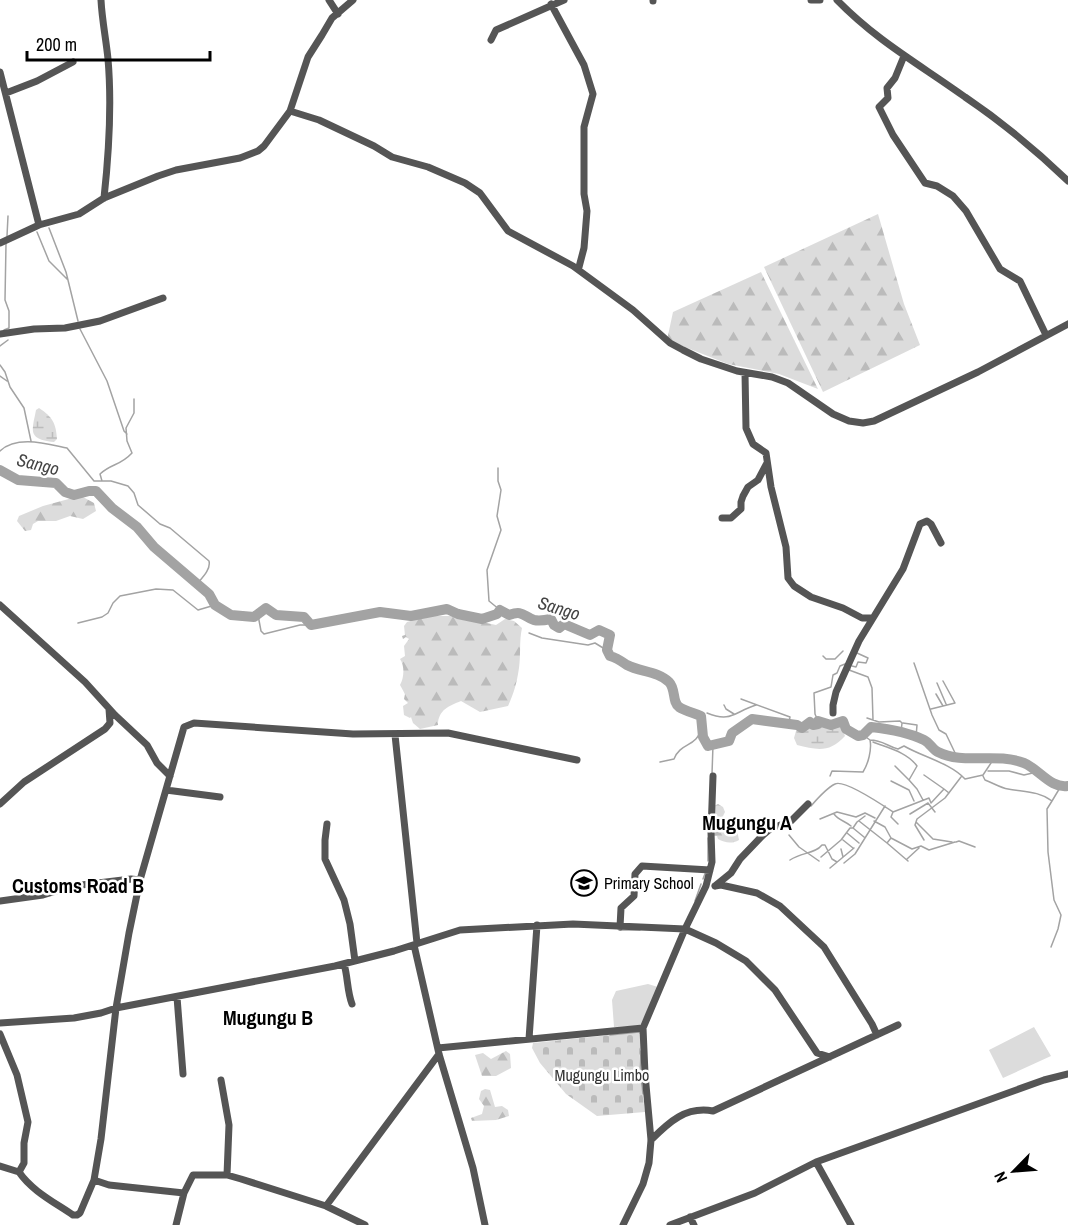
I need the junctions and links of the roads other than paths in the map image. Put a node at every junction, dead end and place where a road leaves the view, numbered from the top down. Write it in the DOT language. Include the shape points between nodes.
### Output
graph roads {
  1 [pos="101,0"];
  2 [pos="329,0"];
  3 [pos="353,0"];
  4 [pos="564,0"];
  5 [pos="810,0"];
  6 [pos="820,0"];
  7 [pos="837,0"];
  8 [pos="551,4"];
  9 [pos="338,14"];
  10 [pos="491,40"];
  11 [pos="904,56"];
  12 [pos="73,62"];
  13 [pos="0,72"];
  14 [pos="6,93"];
  15 [pos="290,111"];
  16 [pos="1068,181"];
  17 [pos="104,198"];
  18 [pos="39,225"];
  19 [pos="0,243"];
  20 [pos="579,267"];
  21 [pos="163,298"];
  22 [pos="1068,324"];
  23 [pos="0,334"];
  24 [pos="1046,335"];
  25 [pos="745,373"];
  26 [pos="768,463"];
  27 [pos="722,518"];
  28 [pos="941,543"];
  29 [pos="0,605"];
  30 [pos="862,618"];
  31 [pos="872,618"];
  32 [pos="867,627"];
  33 [pos="109,709"];
  34 [pos="833,712"];
  35 [pos="394,735"];
  36 [pos="577,760"];
  37 [pos="170,776"];
  38 [pos="713,776"];
  39 [pos="166,790"];
  40 [pos="220,797"];
  41 [pos="0,804"];
  42 [pos="808,804"];
  43 [pos="327,824"];
  44 [pos="710,870"];
  45 [pos="140,880"];
  46 [pos="706,885"];
  47 [pos="715,886"];
  48 [pos="0,901"];
  49 [pos="537,925"];
  50 [pos="620,927"];
  51 [pos="685,929"];
  52 [pos="416,944"];
  53 [pos="355,961"];
  54 [pos="344,964"];
  55 [pos="177,998"];
  56 [pos="352,1004"];
  57 [pos="116,1008"];
  58 [pos="0,1023"];
  59 [pos="898,1025"];
  60 [pos="644,1028"];
  61 [pos="0,1034"];
  62 [pos="877,1035"];
  63 [pos="529,1039"];
  64 [pos="439,1051"];
  65 [pos="817,1053"];
  66 [pos="830,1057"];
  67 [pos="812,1064"];
  68 [pos="183,1074"];
  69 [pos="1068,1074"];
  70 [pos="221,1080"];
  71 [pos="651,1140"];
  72 [pos="816,1162"];
  73 [pos="0,1166"];
  74 [pos="19,1172"];
  75 [pos="227,1175"];
  76 [pos="94,1180"];
  77 [pos="184,1193"];
  78 [pos="326,1206"];
  79 [pos="690,1217"];
  80 [pos="176,1225"];
  81 [pos="365,1225"];
  82 [pos="485,1225"];
  83 [pos="623,1225"];
  84 [pos="670,1225"];
  85 [pos="694,1225"];
  86 [pos="851,1225"];
  1 -- 17 [label="street" via="108,59"];
  2 -- 9 [label="street"];
  3 -- 9 [label="street"];
  4 -- 8 [label="street"];
  5 -- 6 [label="street"];
  7 -- 11 [label="street" via="873,34"];
  8 -- 10 [label="street" via="496,30"];
  8 -- 20 [label="street" via="584,66 593,94 584,127 587,211"];
  9 -- 15 [label="street" via="309,57"];
  11 -- 16 [label="street" via="966,98"];
  11 -- 24 [label="street" via="887,88 888,98 879,107 893,135 925,183 953,195 1000,269 1020,281"];
  12 -- 14 [label="street"];
  13 -- 14 [label="street"];
  14 -- 18 [label="street"];
  15 -- 17 [label="street" via="264,146 248,156 176,170"];
  15 -- 25 [label="street" via="318,120 392,157 465,183 480,193 508,231 597,282 670,343 701,359"];
  17 -- 18 [label="street" via="79,214"];
  18 -- 19 [label="street"];
  21 -- 23 [label="street" via="100,321"];
  22 -- 24 [label="street"];
  24 -- 25 [label="street" via="978,372 862,423 833,414 783,381"];
  25 -- 26 [label="street" via="746,428 753,444 766,453"];
  26 -- 27 [label="street" via="758,480 748,487 741,509 731,518"];
  26 -- 30 [label="street" via="786,547 788,578 811,597"];
  28 -- 31 [label="street" via="931,524 920,524 903,569"];
  29 -- 33 [label="street"];
  30 -- 31 [label="street"];
  30 -- 32 [label="street"];
  31 -- 32 [label="street"];
  32 -- 34 [label="street" via="836,692"];
  33 -- 37 [label="street" via="147,745"];
  33 -- 41 [label="street" via="110,723 105,729 34,775"];
  35 -- 36 [label="street" via="448,733"];
  35 -- 37 [label="street" via="194,723 184,727"];
  35 -- 52 [label="street"];
  37 -- 39 [label="street"];
  38 -- 44 [label="street"];
  39 -- 40 [label="street"];
  39 -- 45 [label="street"];
  42 -- 47 [label="street" via="791,821 763,835"];
  43 -- 53 [label="street" via="326,859 344,900"];
  44 -- 46 [label="street"];
  44 -- 50 [label="street" via="642,866 635,874 634,896 621,908"];
  45 -- 48 [label="street" via="73,886"];
  45 -- 57 [label="street"];
  46 -- 47 [label="street"];
  46 -- 51 [label="street"];
  47 -- 62 [label="street" via="757,893 772,900 809,932 824,947"];
  49 -- 50 [label="street"];
  49 -- 52 [label="street" via="460,930"];
  49 -- 63 [label="street"];
  50 -- 51 [label="street"];
  51 -- 60 [label="street"];
  51 -- 65 [label="street" via="746,960 775,990"];
  52 -- 53 [label="street"];
  52 -- 64 [label="street"];
  53 -- 54 [label="street"];
  54 -- 55 [label="street"];
  54 -- 56 [label="street"];
  55 -- 57 [label="street"];
  55 -- 68 [label="street"];
  57 -- 58 [label="street" via="74,1018"];
  57 -- 76 [label="street"];
  59 -- 62 [label="street"];
  60 -- 63 [label="street"];
  60 -- 71 [label="street"];
  61 -- 74 [label="street" via="17,1075 28,1122 24,1163"];
  62 -- 66 [label="street"];
  63 -- 64 [label="street"];
  64 -- 78 [label="street"];
  64 -- 82 [label="street"];
  65 -- 66 [label="street"];
  65 -- 67 [label="street"];
  66 -- 67 [label="street"];
  67 -- 71 [label="street" via="713,1111 696,1109 684,1114"];
  69 -- 72 [label="street"];
  70 -- 75 [label="street" via="229,1125"];
  71 -- 83 [label="street" via="643,1184"];
  72 -- 79 [label="street" via="755,1193"];
  72 -- 86 [label="street"];
  73 -- 74 [label="street"];
  74 -- 76 [label="street" via="35,1190 73,1215 80,1213"];
  75 -- 77 [label="street" via="193,1175"];
  75 -- 78 [label="street"];
  76 -- 77 [label="street"];
  77 -- 80 [label="street"];
  78 -- 81 [label="street"];
  79 -- 84 [label="street"];
  79 -- 85 [label="street"];
}
